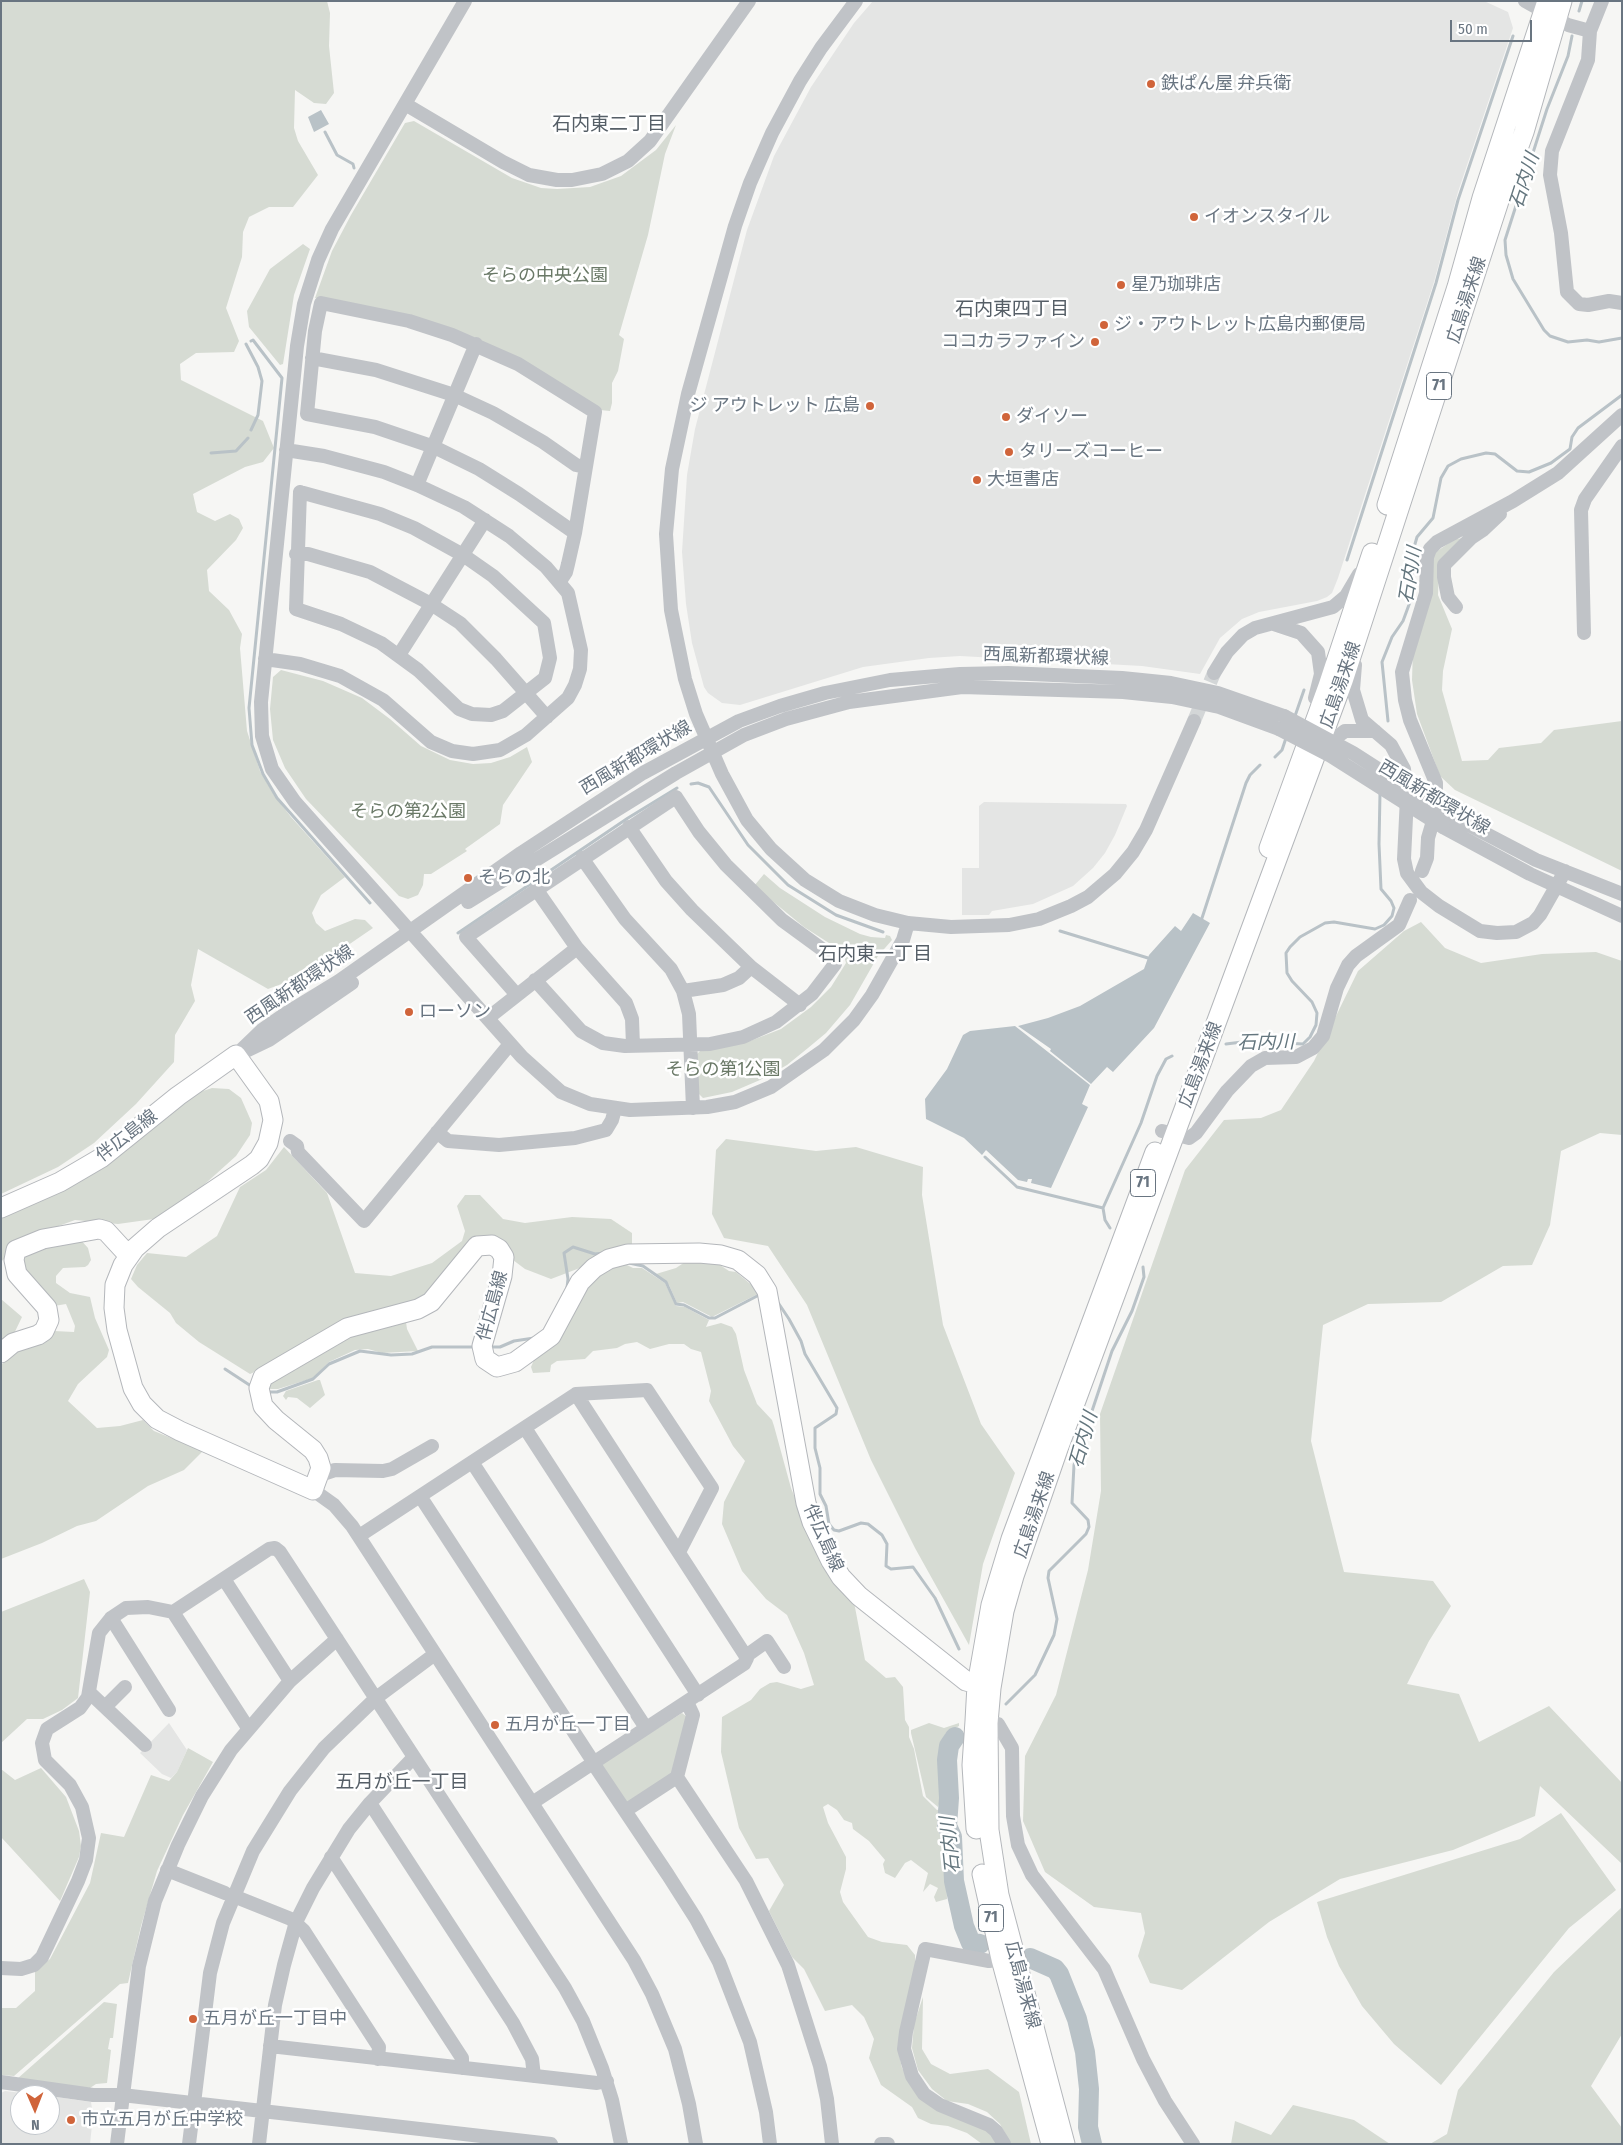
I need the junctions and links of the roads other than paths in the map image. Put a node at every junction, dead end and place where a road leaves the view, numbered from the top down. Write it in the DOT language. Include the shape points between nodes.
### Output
graph roads {
  1 [pos="466,1"];
  2 [pos="749,1"];
  3 [pos="856,1"];
  4 [pos="1525,1"];
  5 [pos="1562,1"];
  6 [pos="1602,1"];
  7 [pos="1550,11"];
  8 [pos="1590,31"];
  9 [pos="405,104"];
  10 [pos="1622,303"];
  11 [pos="476,344"];
  12 [pos="312,358"];
  13 [pos="454,395"];
  14 [pos="1622,414"];
  15 [pos="434,446"];
  16 [pos="1622,446"];
  17 [pos="286,450"];
  18 [pos="585,467"];
  19 [pos="417,485"];
  20 [pos="1513,501"];
  21 [pos="485,520"];
  22 [pos="574,533"];
  23 [pos="296,554"];
  24 [pos="1372,554"];
  25 [pos="463,555"];
  26 [pos="560,581"];
  27 [pos="431,604"];
  28 [pos="1456,607"];
  29 [pos="1274,624"];
  30 [pos="1360,632"];
  31 [pos="1584,633"];
  32 [pos="399,655"];
  33 [pos="265,659"];
  34 [pos="1214,673"];
  35 [pos="527,694"];
  36 [pos="547,717"];
  37 [pos="1194,721"];
  38 [pos="1282,722"];
  39 [pos="1375,731"];
  40 [pos="707,738"];
  41 [pos="712,752"];
  42 [pos="1318,752"];
  43 [pos="1290,790"];
  44 [pos="629,827"];
  45 [pos="582,858"];
  46 [pos="1422,871"];
  47 [pos="1565,871"];
  48 [pos="1558,886"];
  49 [pos="536,889"];
  50 [pos="1622,894"];
  51 [pos="1410,900"];
  52 [pos="1622,916"];
  53 [pos="908,923"];
  54 [pos="413,935"];
  55 [pos="576,948"];
  56 [pos="751,967"];
  57 [pos="535,980"];
  58 [pos="683,991"];
  59 [pos="518,994"];
  60 [pos="800,1005"];
  61 [pos="488,1018"];
  62 [pos="510,1044"];
  63 [pos="691,1045"];
  64 [pos="633,1046"];
  65 [pos="236,1056"];
  66 [pos="693,1108"];
  67 [pos="615,1109"];
  68 [pos="437,1132"];
  69 [pos="1169,1133"];
  70 [pos="290,1141"];
  71 [pos="1,1208"];
  72 [pos="129,1256"];
  73 [pos="1,1353"];
  74 [pos="576,1394"];
  75 [pos="525,1428"];
  76 [pos="432,1446"];
  77 [pos="472,1462"];
  78 [pos="316,1482"];
  79 [pos="420,1496"];
  80 [pos="359,1536"];
  81 [pos="680,1552"];
  82 [pos="224,1579"];
  83 [pos="174,1612"];
  84 [pos="111,1618"];
  85 [pos="337,1639"];
  86 [pos="435,1654"];
  87 [pos="746,1656"];
  88 [pos="784,1667"];
  89 [pos="290,1681"];
  90 [pos="984,1686"];
  91 [pos="125,1687"];
  92 [pos="89,1692"];
  93 [pos="376,1698"];
  94 [pos="692,1698"];
  95 [pos="105,1707"];
  96 [pos="169,1710"];
  97 [pos="981,1722"];
  98 [pos="248,1728"];
  99 [pos="646,1728"];
  100 [pos="145,1745"];
  101 [pos="414,1757"];
  102 [pos="594,1763"];
  103 [pos="677,1777"];
  104 [pos="370,1802"];
  105 [pos="532,1803"];
  106 [pos="625,1811"];
  107 [pos="331,1857"];
  108 [pos="167,1870"];
  109 [pos="225,1893"];
  110 [pos="241,1899"];
  111 [pos="296,1922"];
  112 [pos="1000,1959"];
  113 [pos="1,1968"];
  114 [pos="270,2046"];
  115 [pos="378,2059"];
  116 [pos="462,2068"];
  117 [pos="534,2076"];
  118 [pos="607,2081"];
  119 [pos="1,2082"];
  120 [pos="122,2095"];
  121 [pos="193,2103"];
  122 [pos="263,2111"];
  123 [pos="117,2144"];
  124 [pos="188,2144"];
  125 [pos="259,2144"];
  126 [pos="551,2144"];
  127 [pos="621,2144"];
  128 [pos="696,2144"];
  129 [pos="770,2144"];
  130 [pos="832,2144"];
  131 [pos="881,2144"];
  132 [pos="888,2144"];
  133 [pos="1004,2144"];
  134 [pos="1051,2144"];
  135 [pos="1064,2144"];
  136 [pos="1193,2144"];
  1 -- 9 [label="street"];
  2 -- 9 [label="street" via="650,142 628,161 602,174 572,180 529,175"];
  3 -- 40 [label="street" via="800,81 756,167 735,226 676,443 667,514 668,592 685,679"];
  4 -- 7 [label="street"];
  5 -- 7 [label="main road, 広島湯来線 / 71"];
  6 -- 8 [label="street"];
  7 -- 8 [label="street" via="1568,25"];
  7 -- 24 [label="main road, 広島湯来線 / 71" via="1482,198 1456,292"];
  7 -- 30 [label="main road, 広島湯来線 / 71" via="1524,132"];
  8 -- 10 [label="street" via="1588,60 1552,151 1550,174 1567,292 1579,304"];
  9 -- 17 [label="street" via="332,228 314,271 299,331"];
  11 -- 12 [label="street" via="409,321 321,304"];
  11 -- 13 [label="street"];
  11 -- 18 [label="street" via="518,364 595,412"];
  12 -- 13 [label="street" via="376,370"];
  12 -- 15 [label="street" via="307,414 375,427"];
  13 -- 15 [label="street"];
  13 -- 18 [label="street" via="493,413 576,465"];
  14 -- 20 [label="street" via="1558,473"];
  15 -- 19 [label="street"];
  15 -- 22 [label="street" via="487,474"];
  16 -- 31 [label="street" via="1585,499 1581,510"];
  17 -- 19 [label="street" via="384,472"];
  17 -- 33 [label="street"];
  18 -- 22 [label="street"];
  19 -- 21 [label="street"];
  20 -- 28 [label="street" via="1444,565 1448,597"];
  20 -- 46 [label="street" via="1438,542 1427,557 1426,593 1402,672 1404,700 1410,720 1436,784 1436,811"];
  21 -- 25 [label="street"];
  21 -- 26 [label="street" via="520,545"];
  22 -- 26 [label="street" via="566,572"];
  23 -- 25 [label="street" via="300,492 380,514 423,532"];
  23 -- 27 [label="street" via="308,554 370,572"];
  23 -- 32 [label="street" via="296,609 351,628"];
  24 -- 29 [label="street" via="1341,602 1324,611"];
  24 -- 43 [label="main road, 広島湯来線 / 71"];
  25 -- 27 [label="street"];
  25 -- 35 [label="street" via="508,588 544,623 549,667 544,678"];
  26 -- 36 [label="street" via="574,612 580,669 568,698"];
  27 -- 32 [label="street"];
  27 -- 35 [label="street" via="460,623"];
  29 -- 34 [label="street" via="1255,628 1237,639"];
  29 -- 43 [label="street" via="1295,630 1307,638 1318,652 1321,663 1319,685"];
  30 -- 39 [label="street" via="1353,690 1362,720"];
  30 -- 42 [label="main road, 広島湯来線 / 71"];
  32 -- 35 [label="street" via="465,712 498,714"];
  33 -- 36 [label="street" via="312,667 354,683 383,700 431,742 463,753 491,752 510,746"];
  33 -- 54 [label="street" via="261,728 272,769 295,802"];
  35 -- 36 [label="street"];
  37 -- 53 [label="street" via="1140,840 1115,874 1088,897 1055,914 1009,925 951,927"];
  38 -- 40 [label="street, 西風新都環状線" via="1218,693 1171,683 1008,673 960,674 908,678 825,693 752,716"];
  38 -- 41 [label="street, 西風新都環状線" via="1147,694 962,687 829,707 744,735"];
  38 -- 47 [label="street, 西風新都環状線, bridge" via="1319,733 1448,814 1536,860"];
  38 -- 48 [label="street, 西風新都環状線, bridge" via="1443,827"];
  39 -- 42 [label="street" via="1346,731"];
  39 -- 48 [label="street" via="1391,745 1404,770 1407,797 1405,866 1411,880 1427,897 1480,931 1507,933 1533,923"];
  40 -- 41 [label="street"];
  40 -- 54 [label="street, 西風新都環状線" via="643,773 554,830 429,917"];
  41 -- 53 [label="street" via="747,820 788,866 813,886 847,905"];
  41 -- 54 [label="street, 西風新都環状線"];
  42 -- 69 [label="main road, 広島湯来線 / 71"];
  43 -- 69 [label="main road, 広島湯来線 / 71"];
  44 -- 45 [label="street"];
  44 -- 56 [label="street" via="679,896"];
  44 -- 60 [label="street" via="676,797 726,865 782,920 834,958 835,964 823,982"];
  45 -- 49 [label="street"];
  45 -- 58 [label="street" via="621,914 671,968"];
  47 -- 48 [label="street"];
  47 -- 50 [label="street, 西風新都環状線"];
  48 -- 52 [label="street, 西風新都環状線"];
  49 -- 55 [label="street"];
  49 -- 59 [label="street" via="466,937"];
  51 -- 69 [label="street" via="1399,926 1356,956 1348,966 1323,1036 1313,1048 1302,1056 1271,1056 1255,1063 1227,1091 1196,1133 1189,1138"];
  53 -- 66 [label="street" via="903,940 872,994 833,1042 760,1092 721,1105"];
  54 -- 61 [label="street"];
  54 -- 65 [label="street, 西風新都環状線" via="269,1040"];
  55 -- 57 [label="street"];
  55 -- 64 [label="street" via="626,1003 632,1019"];
  56 -- 58 [label="street" via="723,985"];
  56 -- 60 [label="street"];
  57 -- 59 [label="street"];
  57 -- 64 [label="street" via="585,1034 610,1045"];
  58 -- 63 [label="street" via="689,1014"];
  59 -- 61 [label="street"];
  60 -- 63 [label="street" via="772,1025 743,1037"];
  61 -- 62 [label="street"];
  62 -- 67 [label="street" via="561,1092 590,1104"];
  62 -- 68 [label="street"];
  63 -- 64 [label="street"];
  63 -- 66 [label="street"];
  65 -- 71 [label="main road, 伴広島線" via="186,1090 101,1158 60,1182"];
  65 -- 72 [label="main road" via="270,1106 273,1124 265,1150 252,1165 158,1228"];
  66 -- 67 [label="street"];
  67 -- 68 [label="street" via="606,1130 576,1138 499,1145 448,1140"];
  68 -- 70 [label="street" via="364,1221"];
  69 -- 90 [label="main road, 広島湯来線 / 71" via="1014,1576"];
  72 -- 73 [label="main road" via="106,1231 99,1229 44,1240 16,1250 17,1274 47,1308 49,1320 44,1331 12,1343"];
  72 -- 78 [label="main road" via="115,1285 114,1317 129,1377 142,1404 168,1426"];
  74 -- 75 [label="street"];
  74 -- 81 [label="street"];
  74 -- 81 [label="street" via="646,1390 685,1446 712,1488"];
  75 -- 77 [label="street"];
  75 -- 94 [label="street"];
  76 -- 78 [label="street" via="383,1471 335,1470"];
  77 -- 79 [label="street"];
  77 -- 99 [label="street"];
  78 -- 80 [label="street"];
  78 -- 90 [label="main road, 伴広島線" via="320,1463 316,1453 263,1406 259,1390 263,1377 347,1328 418,1309 430,1302 477,1246 488,1244 499,1249 505,1262 482,1348 489,1363 502,1367 515,1362 554,1332 580,1282 594,1268 615,1257 628,1254 728,1256 746,1264 762,1280 770,1299 806,1502 812,1522 841,1577 859,1596 966,1681"];
  79 -- 80 [label="street"];
  79 -- 102 [label="street"];
  80 -- 86 [label="street"];
  81 -- 87 [label="street"];
  82 -- 83 [label="street"];
  82 -- 85 [label="street" via="269,1549 278,1549"];
  82 -- 89 [label="street"];
  83 -- 84 [label="street" via="134,1606"];
  83 -- 98 [label="street"];
  84 -- 92 [label="street" via="96,1641"];
  84 -- 96 [label="street"];
  85 -- 89 [label="street"];
  85 -- 93 [label="street"];
  86 -- 93 [label="street"];
  86 -- 105 [label="street"];
  87 -- 88 [label="street" via="767,1642"];
  87 -- 94 [label="street" via="744,1664"];
  89 -- 98 [label="street"];
  90 -- 97 [label="main road, 広島湯来線 / 71"];
  91 -- 95 [label="street"];
  92 -- 95 [label="street"];
  92 -- 113 [label="street" via="80,1708 47,1729 42,1744 45,1760 70,1785 82,1807 89,1838 86,1860 42,1956 34,1964 21,1969"];
  93 -- 101 [label="street"];
  93 -- 121 [label="street" via="336,1735 295,1784 266,1828 242,1875 223,1923 210,1973"];
  94 -- 99 [label="street"];
  94 -- 103 [label="street" via="693,1715"];
  95 -- 100 [label="street"];
  97 -- 112 [label="main road, 広島湯来線 / 71" via="972,1765 977,1837 986,1900"];
  97 -- 135 [label="main road, 広島湯来線 / 71" via="989,1830 999,1895"];
  97 -- 136 [label="street" via="998,1724 1012,1748 1012,1816 1018,1845 1032,1875 1104,1969 1148,2068"];
  98 -- 108 [label="street" via="215,1773"];
  99 -- 102 [label="street"];
  101 -- 104 [label="street"];
  101 -- 118 [label="street" via="569,1994"];
  102 -- 105 [label="street"];
  102 -- 106 [label="street"];
  103 -- 106 [label="street"];
  103 -- 130 [label="street" via="746,1881 788,1965 820,2066"];
  104 -- 107 [label="street"];
  104 -- 117 [label="street" via="513,2022 532,2059"];
  105 -- 128 [label="street" via="624,1944 652,1994 679,2062"];
  106 -- 129 [label="street" via="696,1919 719,1962 750,2042"];
  107 -- 111 [label="street"];
  107 -- 116 [label="street" via="462,2058"];
  108 -- 109 [label="street"];
  108 -- 120 [label="street" via="155,1901 139,1966"];
  110 -- 111 [label="street"];
  111 -- 114 [label="street" via="280,1978"];
  111 -- 115 [label="street" via="379,2047"];
  112 -- 133 [label="street" via="989,1961 925,1949 904,2049 912,2076 924,2094 940,2105 989,2125"];
  112 -- 134 [label="main road, 広島湯来線 / 71"];
  114 -- 115 [label="street"];
  114 -- 122 [label="street"];
  115 -- 116 [label="street"];
  116 -- 117 [label="street"];
  117 -- 118 [label="street" via="597,2084"];
  118 -- 127 [label="street"];
  119 -- 120 [label="street" via="93,2095"];
  120 -- 121 [label="street"];
  120 -- 123 [label="street"];
  121 -- 122 [label="street"];
  121 -- 124 [label="street"];
  122 -- 125 [label="street"];
  122 -- 126 [label="street"];
  131 -- 132 [label="street"];
}
